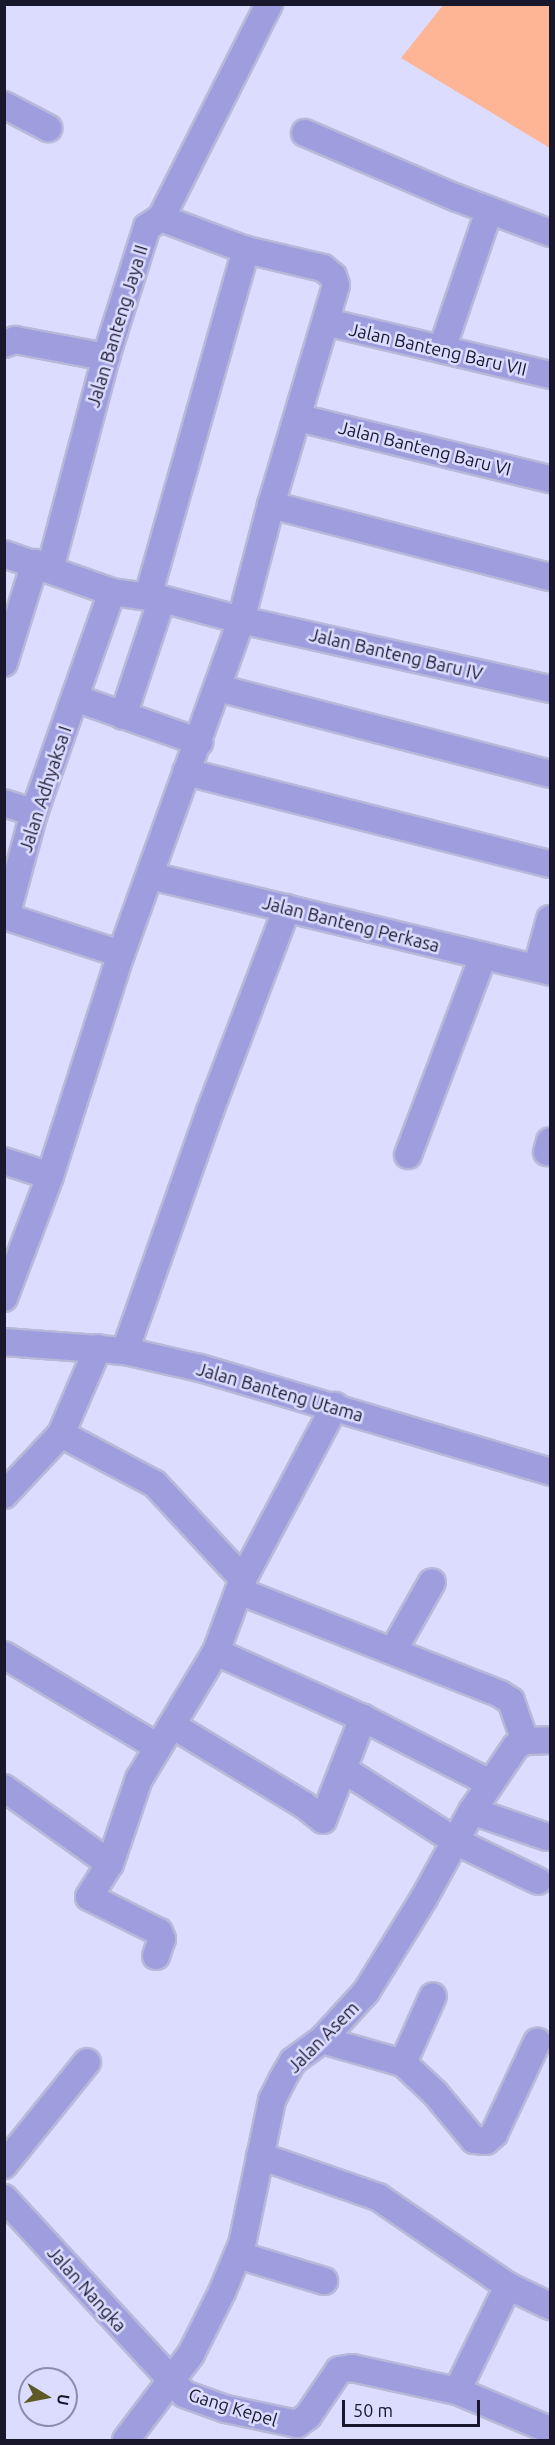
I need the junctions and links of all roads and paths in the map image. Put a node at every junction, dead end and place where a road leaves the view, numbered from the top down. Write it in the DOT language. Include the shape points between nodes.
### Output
graph roads {
  1 [pos="269,4"];
  2 [pos="4,105"];
  3 [pos="48,128"];
  4 [pos="305,133"];
  5 [pos="489,212"];
  6 [pos="160,218"];
  7 [pos="550,233"];
  8 [pos="246,250"];
  9 [pos="326,322"];
  10 [pos="4,344"];
  11 [pos="441,349"];
  12 [pos="105,357"];
  13 [pos="550,375"];
  14 [pos="298,418"];
  15 [pos="550,479"];
  16 [pos="271,505"];
  17 [pos="4,554"];
  18 [pos="43,566"];
  19 [pos="550,577"];
  20 [pos="112,592"];
  21 [pos="155,598"];
  22 [pos="241,620"];
  23 [pos="6,653"];
  24 [pos="219,688"];
  25 [pos="550,689"];
  26 [pos="75,698"];
  27 [pos="123,716"];
  28 [pos="199,742"];
  29 [pos="186,772"];
  30 [pos="550,774"];
  31 [pos="4,802"];
  32 [pos="34,813"];
  33 [pos="550,864"];
  34 [pos="151,876"];
  35 [pos="287,908"];
  36 [pos="5,916"];
  37 [pos="550,919"];
  38 [pos="122,954"];
  39 [pos="483,956"];
  40 [pos="544,969"];
  41 [pos="408,1155"];
  42 [pos="4,1161"];
  43 [pos="50,1176"];
  44 [pos="4,1298"];
  45 [pos="4,1342"];
  46 [pos="98,1348"];
  47 [pos="125,1351"];
  48 [pos="335,1406"];
  49 [pos="61,1434"];
  50 [pos="550,1472"];
  51 [pos="4,1495"];
  52 [pos="432,1582"];
  53 [pos="241,1585"];
  54 [pos="393,1651"];
  55 [pos="216,1652"];
  56 [pos="4,1655"];
  57 [pos="363,1718"];
  58 [pos="172,1725"];
  59 [pos="550,1740"];
  60 [pos="525,1741"];
  61 [pos="158,1747"];
  62 [pos="343,1769"];
  63 [pos="490,1783"];
  64 [pos="4,1788"];
  65 [pos="472,1810"];
  66 [pos="547,1837"];
  67 [pos="455,1841"];
  68 [pos="110,1864"];
  69 [pos="538,1881"];
  70 [pos="156,1956"];
  71 [pos="433,1996"];
  72 [pos="537,2042"];
  73 [pos="309,2049"];
  74 [pos="87,2062"];
  75 [pos="403,2063"];
  76 [pos="261,2156"];
  77 [pos="4,2165"];
  78 [pos="4,2198"];
  79 [pos="238,2255"];
  80 [pos="324,2281"];
  81 [pos="508,2286"];
  82 [pos="550,2306"];
  83 [pos="169,2380"];
  84 [pos="457,2391"];
  85 [pos="550,2430"];
  86 [pos="126,2440"];
  1 -- 6 [label="street, Jalan Banteng Jaya II"];
  2 -- 3 [label="street"];
  4 -- 5 [label="street"];
  5 -- 7 [label="street"];
  5 -- 11 [label="street"];
  6 -- 8 [label="street"];
  6 -- 12 [label="street, Jalan Banteng Jaya II" via="147,227"];
  8 -- 9 [label="street" via="323,268 333,276 336,285"];
  8 -- 21 [label="street"];
  9 -- 11 [label="street, Jalan Banteng Baru VII"];
  9 -- 14 [label="street"];
  10 -- 12 [label="street" via="15,340"];
  11 -- 13 [label="street, Jalan Banteng Baru VII"];
  12 -- 18 [label="street, Jalan Banteng Jaya II"];
  14 -- 15 [label="street, Jalan Banteng Baru VI"];
  14 -- 16 [label="street"];
  16 -- 19 [label="street"];
  16 -- 22 [label="street"];
  17 -- 18 [label="street, Jalan Banteng Baru IV"];
  18 -- 20 [label="street, Jalan Banteng Baru IV"];
  18 -- 23 [label="street, Jalan Banteng Jaya II"];
  20 -- 21 [label="street, Jalan Banteng Baru IV"];
  20 -- 26 [label="street, Jalan Adhyaksa I"];
  21 -- 22 [label="street, Jalan Banteng Baru IV"];
  21 -- 27 [label="street"];
  22 -- 24 [label="street"];
  22 -- 25 [label="street, Jalan Banteng Baru IV"];
  24 -- 28 [label="street"];
  24 -- 30 [label="street"];
  26 -- 27 [label="street"];
  26 -- 32 [label="street, Jalan Adhyaksa I"];
  27 -- 28 [label="street"];
  28 -- 29 [label="street"];
  29 -- 33 [label="street"];
  29 -- 34 [label="street"];
  31 -- 32 [label="street"];
  32 -- 36 [label="street, Jalan Adhyaksa I"];
  34 -- 35 [label="street, Jalan Banteng Perkasa"];
  34 -- 38 [label="street"];
  35 -- 39 [label="street, Jalan Banteng Perkasa"];
  35 -- 47 [label="street"];
  36 -- 38 [label="street"];
  37 -- 40 [label="street"];
  38 -- 43 [label="street"];
  39 -- 40 [label="street, Jalan Banteng Perkasa"];
  39 -- 41 [label="street"];
  42 -- 43 [label="street"];
  43 -- 44 [label="street"];
  45 -- 46 [label="street, Jalan Banteng Utama"];
  46 -- 47 [label="street, Jalan Banteng Utama"];
  46 -- 49 [label="street"];
  47 -- 48 [label="street, Jalan Banteng Utama"];
  48 -- 50 [label="street, Jalan Banteng Utama"];
  48 -- 53 [label="street"];
  49 -- 51 [label="street"];
  49 -- 53 [label="street" via="155,1484"];
  52 -- 54 [label="street"];
  53 -- 54 [label="street"];
  53 -- 55 [label="street"];
  54 -- 60 [label="street" via="511,1701"];
  55 -- 57 [label="street"];
  55 -- 58 [label="street"];
  56 -- 61 [label="street"];
  57 -- 62 [label="street"];
  57 -- 63 [label="street"];
  58 -- 61 [label="street"];
  58 -- 62 [label="street" via="323,1820"];
  59 -- 60 [label="street"];
  60 -- 63 [label="street, Jalan Asem" via="516,1746"];
  61 -- 68 [label="street" via="140,1779"];
  62 -- 67 [label="street"];
  63 -- 65 [label="street, Jalan Asem"];
  64 -- 68 [label="street"];
  65 -- 66 [label="street"];
  65 -- 67 [label="street, Jalan Asem"];
  67 -- 69 [label="street"];
  67 -- 73 [label="street, Jalan Asem" via="366,1992"];
  68 -- 70 [label="street" via="89,1898 159,1932 162,1939"];
  71 -- 75 [label="street"];
  72 -- 75 [label="street" via="494,2134 486,2141 474,2140 435,2093"];
  73 -- 75 [label="street"];
  73 -- 76 [label="street, Jalan Asem" via="272,2100"];
  74 -- 77 [label="street"];
  76 -- 79 [label="street, Jalan Asem"];
  76 -- 81 [label="street" via="384,2200"];
  78 -- 83 [label="street, Jalan Nangka"];
  79 -- 80 [label="street"];
  79 -- 83 [label="street, Jalan Asem" via="191,2354"];
  81 -- 82 [label="street"];
  81 -- 84 [label="street"];
  83 -- 84 [label="street, Gang Kepel" via="184,2394 226,2409 297,2424 308,2416 344,2368"];
  83 -- 86 [label="street, Jalan Asem"];
  84 -- 85 [label="street, Gang Kepel"];
}
